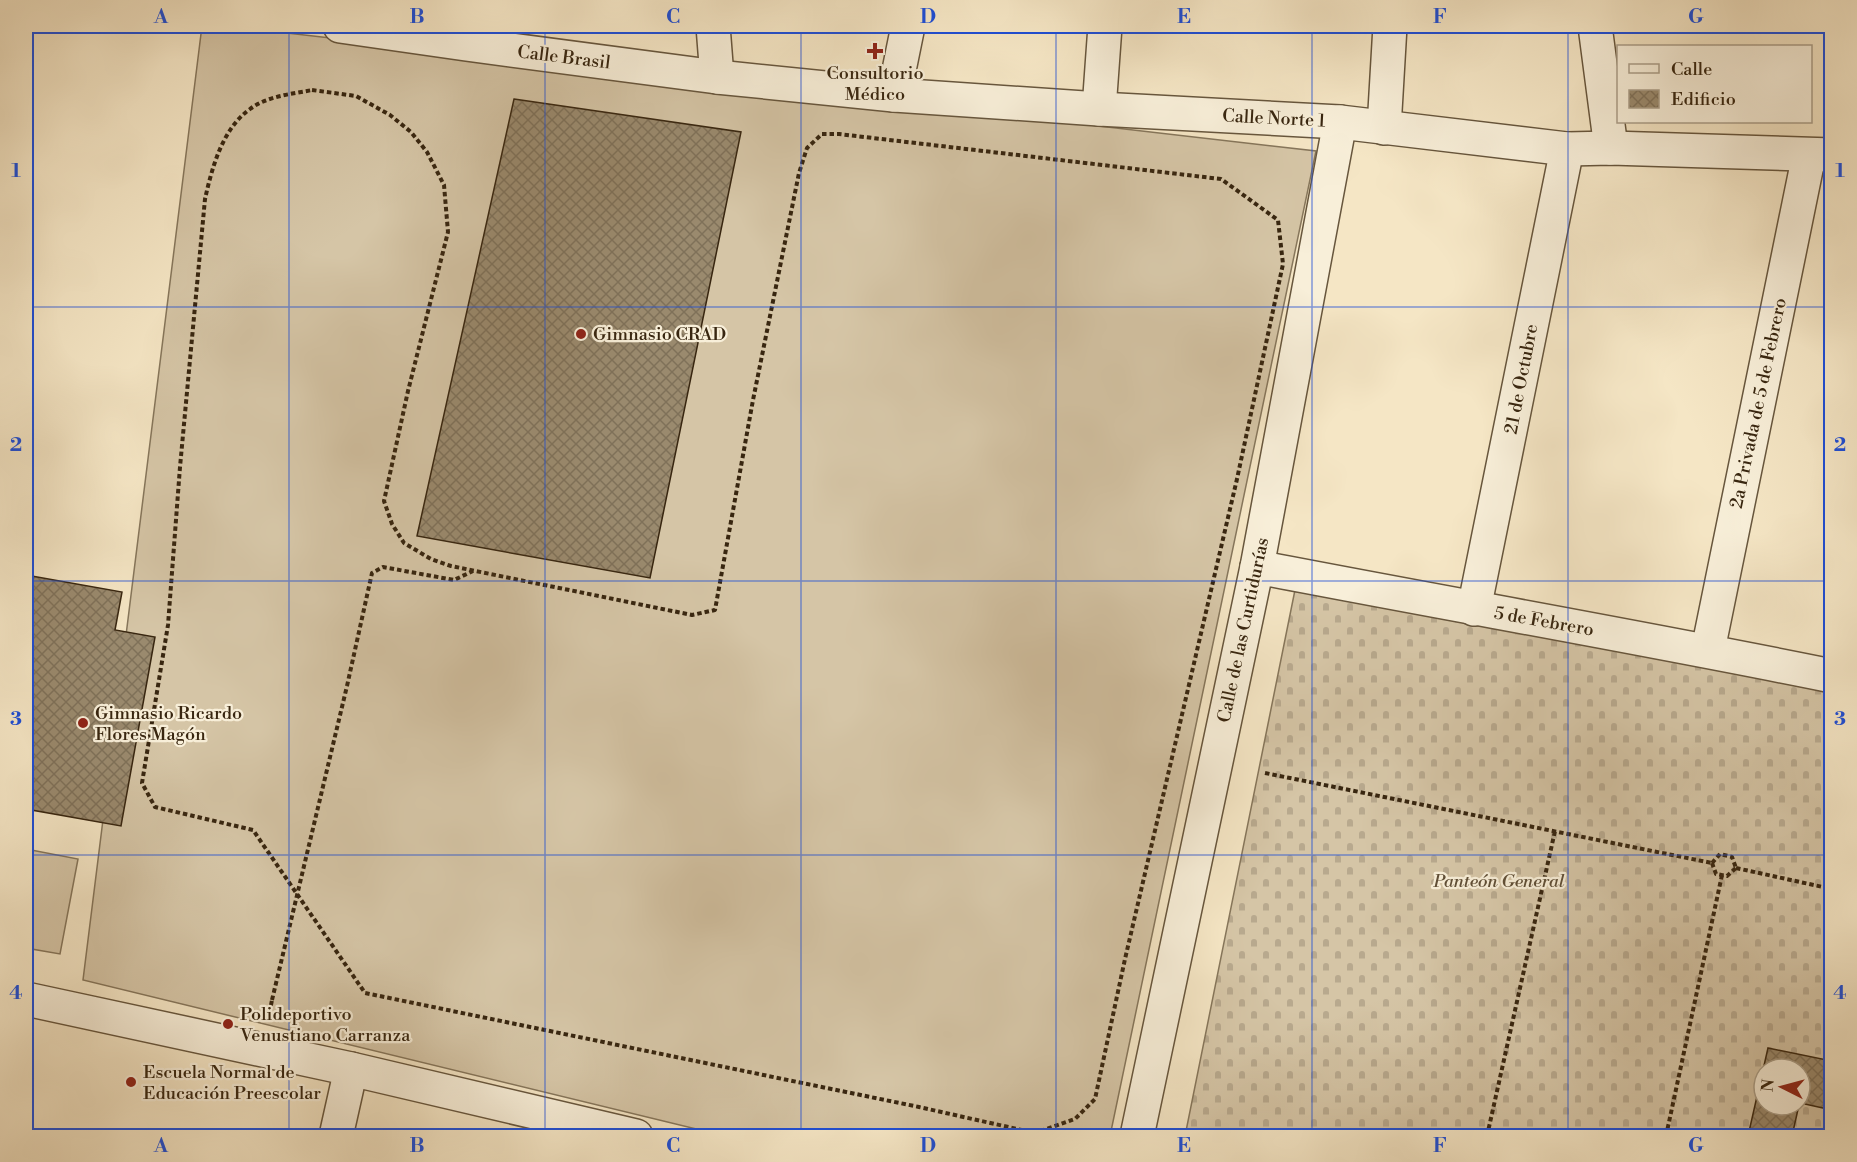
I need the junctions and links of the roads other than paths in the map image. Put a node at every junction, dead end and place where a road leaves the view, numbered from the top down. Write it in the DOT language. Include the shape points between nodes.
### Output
graph roads {
  1 [pos="340,26"];
  2 [pos="713,26"];
  3 [pos="908,26"];
  4 [pos="1105,26"];
  5 [pos="1390,26"];
  6 [pos="1595,26"];
  7 [pos="467,35"];
  8 [pos="717,77"];
  9 [pos="894,95"];
  10 [pos="1099,109"];
  11 [pos="1340,122"];
  12 [pos="1384,128"];
  13 [pos="1611,148"];
  14 [pos="1567,149"];
  15 [pos="1820,155"];
  16 [pos="1257,567"];
  17 [pos="1474,609"];
  18 [pos="1707,650"];
  19 [pos="1832,676"];
  20 [pos="26,999"];
  21 [pos="351,1069"];
  22 [pos="336,1137"];
  23 [pos="636,1137"];
  24 [pos="1137,1137"];
  1 -- 7 [label="street, Calle Brasil"];
  2 -- 8 [label="street"];
  3 -- 9 [label="street"];
  4 -- 10 [label="street"];
  5 -- 12 [label="street"];
  6 -- 13 [label="street"];
  7 -- 8 [label="street, Calle Brasil"];
  8 -- 9 [label="street, Calle Norte 1"];
  9 -- 10 [label="street, Calle Norte 1"];
  10 -- 11 [label="street, Calle Norte 1"];
  11 -- 12 [label="street, Calle Norte 1"];
  11 -- 16 [label="street, Calle de las Curtidurías"];
  12 -- 14 [label="street, Calle Norte 1"];
  13 -- 14 [label="street, Calle Norte 1"];
  13 -- 15 [label="street, Calle Norte 1"];
  14 -- 17 [label="street, 21 de Octubre"];
  15 -- 18 [label="street, 2a Privada de 5 de Febrero"];
  16 -- 17 [label="street, 5 de Febrero"];
  16 -- 24 [label="street, Calle de las Curtidurías"];
  17 -- 18 [label="street, 5 de Febrero"];
  18 -- 19 [label="street, 5 de Febrero"];
  20 -- 21 [label="street"];
  21 -- 22 [label="street"];
  21 -- 23 [label="street"];
}
